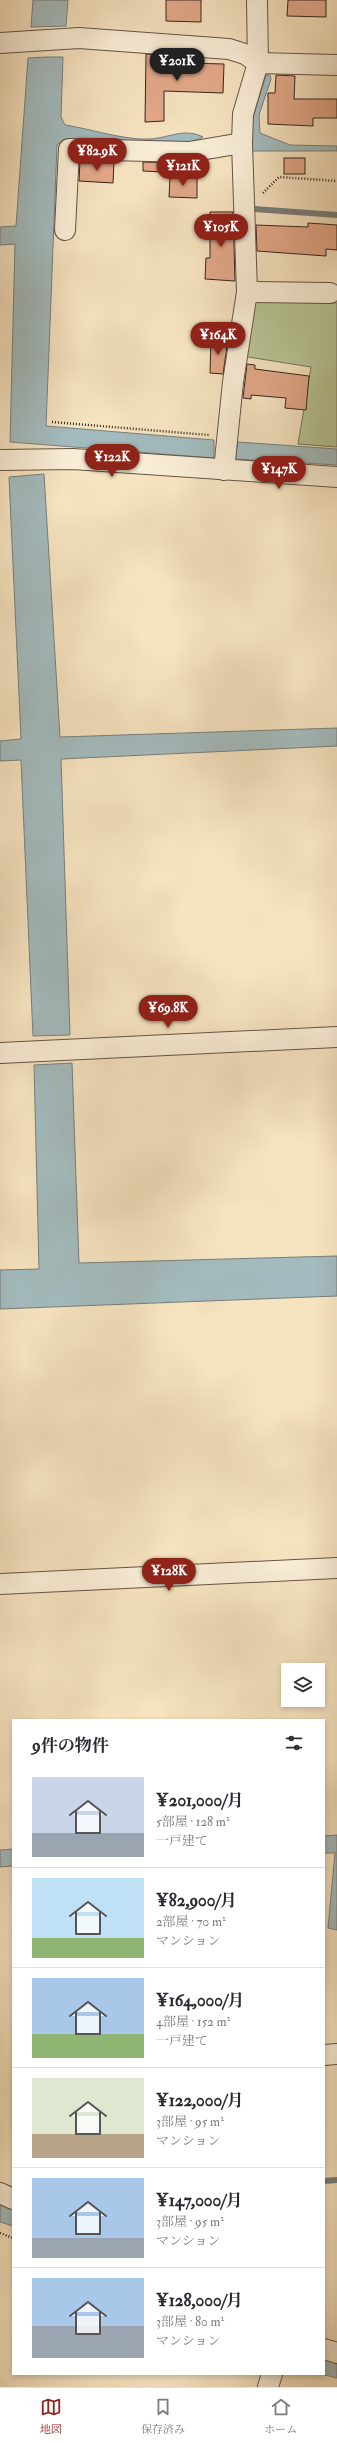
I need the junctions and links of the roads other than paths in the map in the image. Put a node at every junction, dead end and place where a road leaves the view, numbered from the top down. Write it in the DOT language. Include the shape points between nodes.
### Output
graph roads {
  1 [pos="257,0"];
  2 [pos="0,44"];
  3 [pos="258,63"];
  4 [pos="337,65"];
  5 [pos="242,143"];
  6 [pos="65,230"];
  7 [pos="247,292"];
  8 [pos="330,293"];
  9 [pos="0,460"];
  10 [pos="224,470"];
  11 [pos="337,477"];
  12 [pos="337,1037"];
  13 [pos="0,1053"];
  14 [pos="337,1568"];
  15 [pos="0,1584"];
  16 [pos="325,2054"];
  17 [pos="337,2054"];
  18 [pos="0,2193"];
  19 [pos="12,2199"];
  20 [pos="325,2349"];
  21 [pos="337,2353"];
  22 [pos="272,2375"];
  23 [pos="268,2387"];
  1 -- 3 [label="street"];
  2 -- 3 [label="street" via="78,38 229,49 245,54"];
  3 -- 4 [label="street"];
  3 -- 5 [label="street" via="243,114"];
  5 -- 6 [label="street" via="188,152 69,149"];
  5 -- 7 [label="street"];
  7 -- 8 [label="street"];
  7 -- 10 [label="street"];
  9 -- 10 [label="street" via="67,459"];
  10 -- 11 [label="street"];
  12 -- 13 [label="street"];
  14 -- 15 [label="street"];
  16 -- 17 [label="street"];
  18 -- 19 [label="street"];
  20 -- 21 [label="street"];
  22 -- 23 [label="street"];
}
